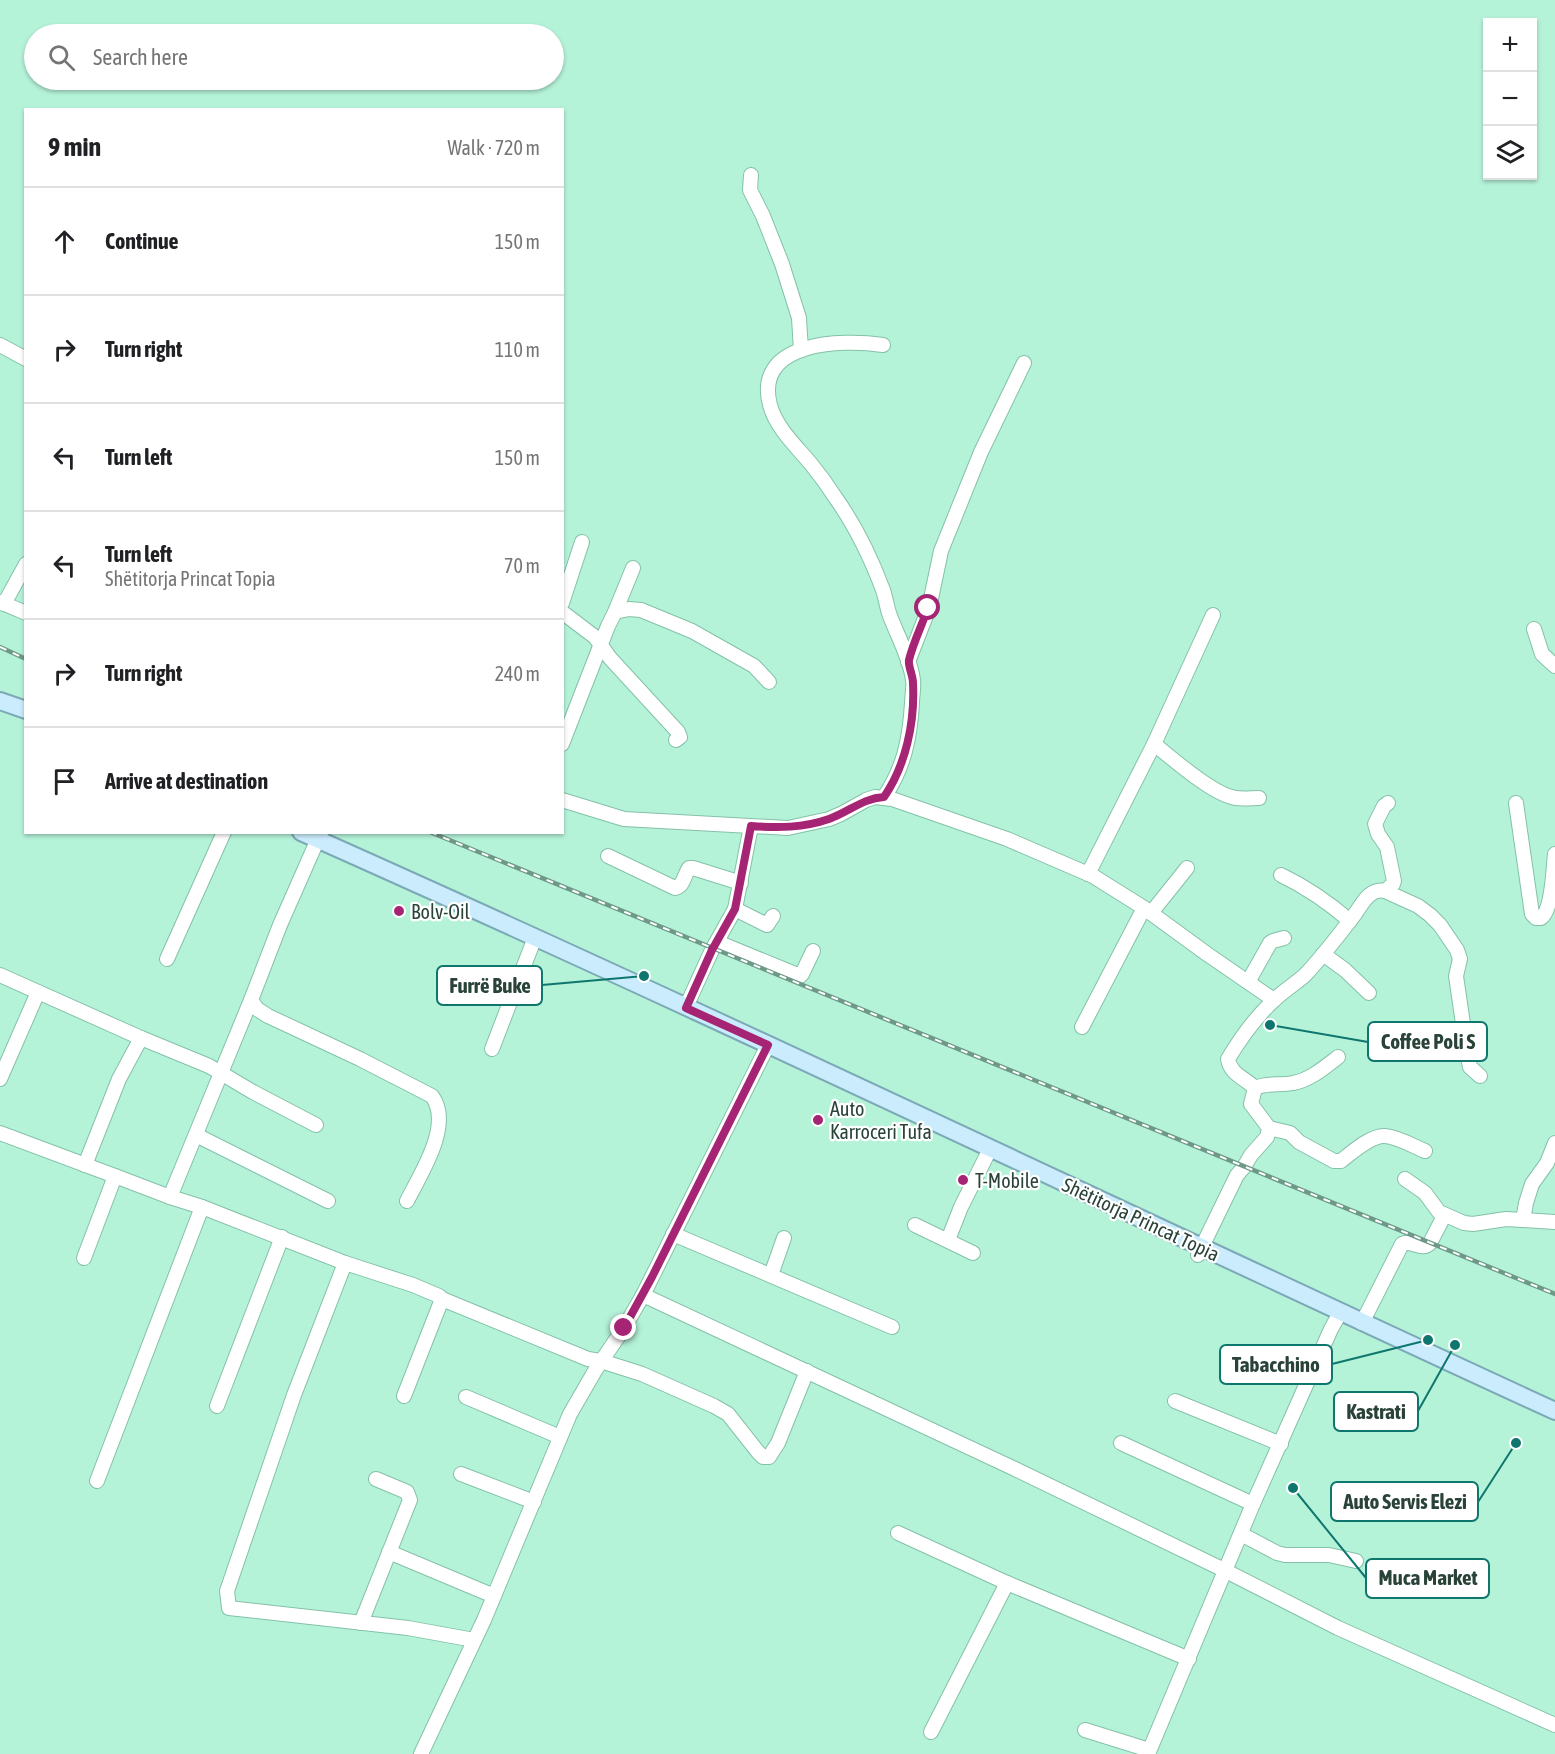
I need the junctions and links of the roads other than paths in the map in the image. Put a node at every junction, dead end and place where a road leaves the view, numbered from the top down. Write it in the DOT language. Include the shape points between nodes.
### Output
graph roads {
  1 [pos="751,175"];
  2 [pos="0,345"];
  3 [pos="883,345"];
  4 [pos="801,350"];
  5 [pos="24,358"];
  6 [pos="1024,363"];
  7 [pos="582,542"];
  8 [pos="24,567"];
  9 [pos="633,568"];
  10 [pos="564,597"];
  11 [pos="2,603"];
  12 [pos="24,612"];
  13 [pos="615,612"];
  14 [pos="564,614"];
  15 [pos="1213,615"];
  16 [pos="1534,629"];
  17 [pos="600,646"];
  18 [pos="908,662"];
  19 [pos="1555,666"];
  20 [pos="769,682"];
  21 [pos="0,701"];
  22 [pos="24,709"];
  23 [pos="564,739"];
  24 [pos="676,740"];
  25 [pos="1154,744"];
  26 [pos="884,797"];
  27 [pos="1259,798"];
  28 [pos="564,801"];
  29 [pos="1388,803"];
  30 [pos="1516,803"];
  31 [pos="751,826"];
  32 [pos="223,834"];
  33 [pos="319,836"];
  34 [pos="1555,854"];
  35 [pos="608,856"];
  36 [pos="1187,868"];
  37 [pos="1088,874"];
  38 [pos="1281,875"];
  39 [pos="741,883"];
  40 [pos="1385,891"];
  41 [pos="735,909"];
  42 [pos="1147,910"];
  43 [pos="773,916"];
  44 [pos="1350,921"];
  45 [pos="1284,938"];
  46 [pos="717,942"];
  47 [pos="532,945"];
  48 [pos="813,951"];
  49 [pos="1323,954"];
  50 [pos="167,959"];
  51 [pos="0,975"];
  52 [pos="1248,982"];
  53 [pos="38,992"];
  54 [pos="1369,993"];
  55 [pos="251,1000"];
  56 [pos="1274,1000"];
  57 [pos="686,1008"];
  58 [pos="1082,1027"];
  59 [pos="141,1038"];
  60 [pos="768,1045"];
  61 [pos="492,1049"];
  62 [pos="1338,1057"];
  63 [pos="221,1072"];
  64 [pos="1480,1076"];
  65 [pos="0,1078"];
  66 [pos="1255,1088"];
  67 [pos="316,1125"];
  68 [pos="1269,1128"];
  69 [pos="0,1133"];
  70 [pos="196,1135"];
  71 [pos="1555,1143"];
  72 [pos="990,1149"];
  73 [pos="1425,1151"];
  74 [pos="85,1165"];
  75 [pos="115,1176"];
  76 [pos="1405,1179"];
  77 [pos="170,1197"];
  78 [pos="328,1201"];
  79 [pos="407,1201"];
  80 [pos="202,1207"];
  81 [pos="1444,1216"];
  82 [pos="1523,1220"];
  83 [pos="1555,1222"];
  84 [pos="915,1225"];
  85 [pos="674,1234"];
  86 [pos="282,1237"];
  87 [pos="784,1238"];
  88 [pos="948,1240"];
  89 [pos="1200,1251"];
  90 [pos="973,1253"];
  91 [pos="84,1258"];
  92 [pos="345,1263"];
  93 [pos="771,1275"];
  94 [pos="643,1295"];
  95 [pos="442,1299"];
  96 [pos="1340,1313"];
  97 [pos="1362,1323"];
  98 [pos="892,1327"];
  99 [pos="601,1361"];
  100 [pos="807,1371"];
  101 [pos="404,1396"];
  102 [pos="466,1397"];
  103 [pos="1175,1401"];
  104 [pos="217,1406"];
  105 [pos="1555,1411"];
  106 [pos="560,1437"];
  107 [pos="1121,1443"];
  108 [pos="1281,1443"];
  109 [pos="461,1474"];
  110 [pos="376,1479"];
  111 [pos="97,1481"];
  112 [pos="534,1502"];
  113 [pos="1254,1504"];
  114 [pos="898,1533"];
  115 [pos="1241,1534"];
  116 [pos="389,1552"];
  117 [pos="1356,1561"];
  118 [pos="1226,1571"];
  119 [pos="1007,1583"];
  120 [pos="494,1596"];
  121 [pos="361,1623"];
  122 [pos="474,1640"];
  123 [pos="1189,1659"];
  124 [pos="1555,1725"];
  125 [pos="1085,1730"];
  126 [pos="931,1732"];
  127 [pos="1148,1752"];
  128 [pos="421,1754"];
  1 -- 4 [label="street" via="750,190 782,264 799,318"];
  2 -- 5 [label="street"];
  3 -- 4 [label="street" via="861,342"];
  4 -- 18 [label="street" via="774,366 768,382 770,405 777,421 837,500 863,544"];
  6 -- 18 [label="street" via="941,551 928,608"];
  7 -- 10 [label="street"];
  8 -- 11 [label="street"];
  9 -- 13 [label="street"];
  11 -- 12 [label="street"];
  13 -- 17 [label="street"];
  13 -- 20 [label="street" via="641,610 692,632 754,666"];
  14 -- 17 [label="street" via="595,637"];
  15 -- 25 [label="street"];
  16 -- 19 [label="street" via="1542,654"];
  17 -- 23 [label="street"];
  17 -- 24 [label="street" via="678,732 680,737"];
  18 -- 26 [label="street" via="913,681 905,755 896,780"];
  21 -- 22 [label="main road"];
  25 -- 27 [label="street" via="1220,793 1234,798"];
  25 -- 37 [label="street"];
  26 -- 31 [label="street" via="866,800 814,823 788,828"];
  26 -- 37 [label="street" via="1007,839"];
  28 -- 31 [label="street" via="624,819"];
  29 -- 40 [label="street" via="1375,824 1387,847 1394,881"];
  30 -- 34 [label="street" via="1532,914 1536,918 1545,915 1549,906"];
  31 -- 39 [label="street"];
  32 -- 50 [label="street"];
  33 -- 55 [label="street"];
  33 -- 57 [label="main road, Shëtitorja Princat Topia"];
  35 -- 39 [label="street" via="675,888 681,885 689,868"];
  36 -- 42 [label="street"];
  37 -- 42 [label="street"];
  38 -- 44 [label="street" via="1303,885"];
  39 -- 41 [label="street"];
  40 -- 44 [label="street" via="1370,894"];
  40 -- 64 [label="street" via="1431,915 1457,950 1460,959 1456,976 1468,1058 1470,1067"];
  41 -- 43 [label="street" via="767,925"];
  41 -- 46 [label="street"];
  42 -- 52 [label="street"];
  42 -- 58 [label="street"];
  44 -- 49 [label="street"];
  45 -- 52 [label="street" via="1269,943"];
  46 -- 48 [label="street" via="800,976"];
  46 -- 57 [label="street"];
  47 -- 61 [label="street"];
  49 -- 54 [label="street"];
  49 -- 56 [label="street"];
  51 -- 53 [label="street"];
  52 -- 56 [label="street"];
  53 -- 59 [label="street"];
  53 -- 65 [label="street"];
  55 -- 63 [label="street"];
  55 -- 79 [label="street" via="256,1009 268,1016 432,1096 439,1113 437,1136"];
  56 -- 66 [label="street" via="1228,1059 1232,1071"];
  57 -- 60 [label="main road, Shëtitorja Princat Topia"];
  59 -- 63 [label="street"];
  59 -- 74 [label="street" via="119,1079"];
  60 -- 72 [label="main road, Shëtitorja Princat Topia"];
  60 -- 85 [label="street"];
  62 -- 66 [label="street" via="1303,1080"];
  63 -- 67 [label="street"];
  63 -- 70 [label="street"];
  66 -- 68 [label="street" via="1251,1104"];
  68 -- 73 [label="street" via="1290,1133 1334,1161 1341,1161 1376,1137 1385,1136"];
  68 -- 89 [label="street" via="1267,1137 1237,1175"];
  69 -- 74 [label="street"];
  70 -- 77 [label="street"];
  70 -- 78 [label="street"];
  71 -- 82 [label="street" via="1533,1185"];
  72 -- 88 [label="street"];
  72 -- 89 [label="main road, Shëtitorja Princat Topia"];
  74 -- 75 [label="street"];
  75 -- 77 [label="street"];
  75 -- 91 [label="street"];
  76 -- 81 [label="street" via="1425,1193"];
  77 -- 80 [label="street"];
  80 -- 86 [label="street"];
  80 -- 111 [label="street"];
  81 -- 82 [label="street" via="1473,1224"];
  81 -- 97 [label="street" via="1427,1246 1402,1244"];
  82 -- 83 [label="street"];
  84 -- 88 [label="street"];
  85 -- 93 [label="street"];
  85 -- 94 [label="street"];
  86 -- 92 [label="street"];
  86 -- 104 [label="street"];
  87 -- 93 [label="street"];
  88 -- 90 [label="street"];
  89 -- 96 [label="main road, Shëtitorja Princat Topia"];
  92 -- 95 [label="street"];
  92 -- 121 [label="street" via="294,1395 227,1591 228,1608"];
  93 -- 98 [label="street"];
  94 -- 99 [label="street"];
  94 -- 100 [label="street"];
  95 -- 99 [label="street"];
  95 -- 101 [label="street"];
  96 -- 97 [label="main road, Shëtitorja Princat Topia"];
  96 -- 108 [label="street"];
  97 -- 105 [label="main road, Shëtitorja Princat Topia"];
  99 -- 100 [label="street" via="642,1374 728,1414 764,1457 769,1457 778,1443"];
  99 -- 106 [label="street"];
  100 -- 118 [label="street"];
  102 -- 106 [label="street"];
  103 -- 108 [label="street"];
  106 -- 112 [label="street"];
  107 -- 113 [label="street"];
  108 -- 113 [label="street"];
  109 -- 112 [label="street"];
  110 -- 116 [label="street" via="410,1495"];
  112 -- 120 [label="street"];
  113 -- 115 [label="street"];
  114 -- 119 [label="street"];
  115 -- 117 [label="street" via="1286,1555 1329,1555"];
  115 -- 118 [label="street"];
  116 -- 120 [label="street"];
  116 -- 121 [label="street"];
  118 -- 123 [label="street"];
  118 -- 124 [label="street" via="1338,1628"];
  119 -- 123 [label="street"];
  119 -- 126 [label="street"];
  120 -- 122 [label="street"];
  121 -- 122 [label="street"];
  122 -- 128 [label="street"];
  123 -- 127 [label="street"];
  125 -- 127 [label="street"];
}
